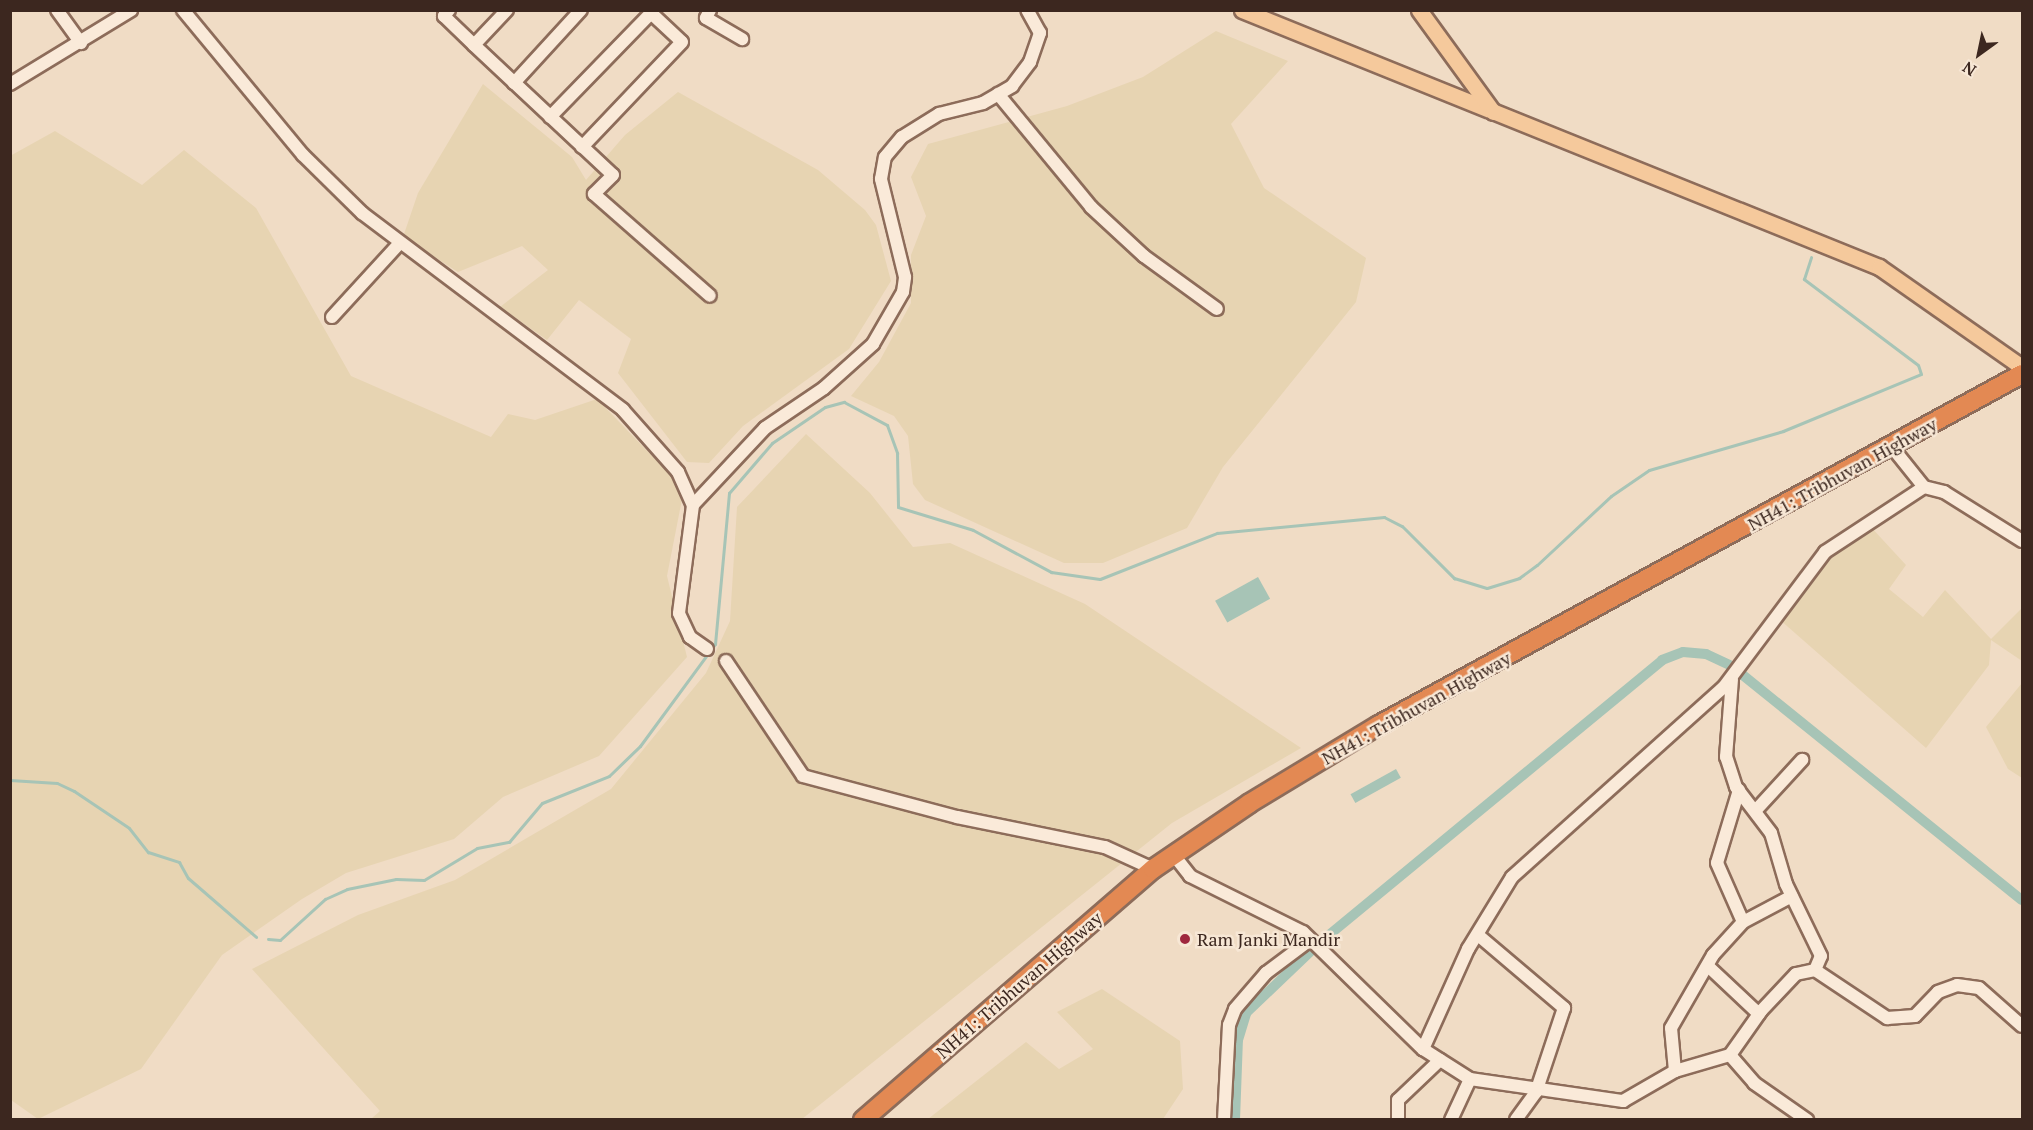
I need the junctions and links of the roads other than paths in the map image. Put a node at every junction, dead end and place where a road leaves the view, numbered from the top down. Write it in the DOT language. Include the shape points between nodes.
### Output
graph roads {
  1 [pos="57,10"];
  2 [pos="131,10"];
  3 [pos="183,10"];
  4 [pos="450,10"];
  5 [pos="507,10"];
  6 [pos="581,10"];
  7 [pos="710,10"];
  8 [pos="1027,10"];
  9 [pos="1242,10"];
  10 [pos="1419,10"];
  11 [pos="652,12"];
  12 [pos="742,39"];
  13 [pos="81,43"];
  14 [pos="474,45"];
  15 [pos="514,83"];
  16 [pos="10,84"];
  17 [pos="998,94"];
  18 [pos="1493,112"];
  19 [pos="550,117"];
  20 [pos="582,147"];
  21 [pos="399,244"];
  22 [pos="710,296"];
  23 [pos="1217,309"];
  24 [pos="332,317"];
  25 [pos="2022,367"];
  26 [pos="2022,374"];
  27 [pos="1892,447"];
  28 [pos="1924,487"];
  29 [pos="693,505"];
  30 [pos="2022,541"];
  31 [pos="707,649"];
  32 [pos="726,661"];
  33 [pos="1732,679"];
  34 [pos="1802,760"];
  35 [pos="1739,790"];
  36 [pos="1757,809"];
  37 [pos="1173,854"];
  38 [pos="1154,870"];
  39 [pos="1792,896"];
  40 [pos="1743,921"];
  41 [pos="1478,934"];
  42 [pos="1310,940"];
  43 [pos="1710,968"];
  44 [pos="1815,970"];
  45 [pos="1759,1014"];
  46 [pos="2022,1026"];
  47 [pos="1423,1048"];
  48 [pos="1730,1054"];
  49 [pos="1440,1060"];
  50 [pos="1675,1071"];
  51 [pos="1470,1079"];
  52 [pos="1536,1092"];
  53 [pos="863,1119"];
  54 [pos="1224,1119"];
  55 [pos="1398,1119"];
  56 [pos="1451,1119"];
  57 [pos="1516,1119"];
  58 [pos="1807,1119"];
  1 -- 13 [label="street"];
  2 -- 13 [label="street"];
  3 -- 21 [label="street" via="303,155"];
  4 -- 14 [label="street" via="444,16"];
  5 -- 14 [label="street"];
  6 -- 15 [label="street"];
  7 -- 12 [label="street" via="706,18"];
  8 -- 17 [label="street" via="1040,33 1030,62"];
  9 -- 18 [label="main road"];
  10 -- 18 [label="main road"];
  11 -- 19 [label="street"];
  11 -- 20 [label="street" via="682,42"];
  13 -- 16 [label="street"];
  14 -- 15 [label="street"];
  15 -- 19 [label="street"];
  17 -- 23 [label="street" via="1092,207 1144,255"];
  17 -- 29 [label="street" via="939,114 902,137 885,157 881,179 905,277 903,292 858,359 765,428"];
  18 -- 25 [label="main road" via="1879,267"];
  19 -- 20 [label="street"];
  20 -- 22 [label="street" via="613,175 594,194"];
  21 -- 24 [label="street"];
  21 -- 29 [label="street" via="623,410 678,472"];
  26 -- 27 [label="highway, NH41: Tribhuvan Highway"];
  27 -- 28 [label="street"];
  27 -- 37 [label="highway, NH41: Tribhuvan Highway" via="1379,726"];
  28 -- 30 [label="street" via="1944,492"];
  28 -- 33 [label="street" via="1825,552"];
  29 -- 31 [label="street" via="679,613 690,637"];
  32 -- 38 [label="street" via="803,776 957,817 1105,846"];
  33 -- 35 [label="street" via="1726,757"];
  33 -- 41 [label="street" via="1512,877"];
  34 -- 36 [label="street"];
  35 -- 36 [label="street"];
  35 -- 40 [label="street" via="1718,863"];
  36 -- 39 [label="street" via="1771,833"];
  37 -- 38 [label="highway, NH41: Tribhuvan Highway"];
  37 -- 42 [label="street" via="1191,876 1289,923"];
  38 -- 53 [label="highway, NH41: Tribhuvan Highway"];
  39 -- 40 [label="street"];
  39 -- 44 [label="street" via="1821,956"];
  40 -- 43 [label="street" via="1713,955"];
  41 -- 47 [label="street"];
  41 -- 52 [label="street" via="1564,1008"];
  42 -- 47 [label="street"];
  42 -- 54 [label="street" via="1266,973 1235,1009 1229,1025"];
  43 -- 45 [label="street"];
  43 -- 50 [label="street" via="1671,1028"];
  44 -- 45 [label="street" via="1796,974"];
  44 -- 46 [label="street" via="1887,1018 1915,1016 1938,992 1957,985 1979,988"];
  45 -- 48 [label="street"];
  47 -- 49 [label="street"];
  48 -- 50 [label="street"];
  48 -- 58 [label="street" via="1755,1083"];
  49 -- 51 [label="street"];
  49 -- 55 [label="street" via="1398,1100"];
  50 -- 52 [label="street" via="1623,1101"];
  51 -- 52 [label="street"];
  51 -- 56 [label="street"];
  52 -- 57 [label="street"];
}
